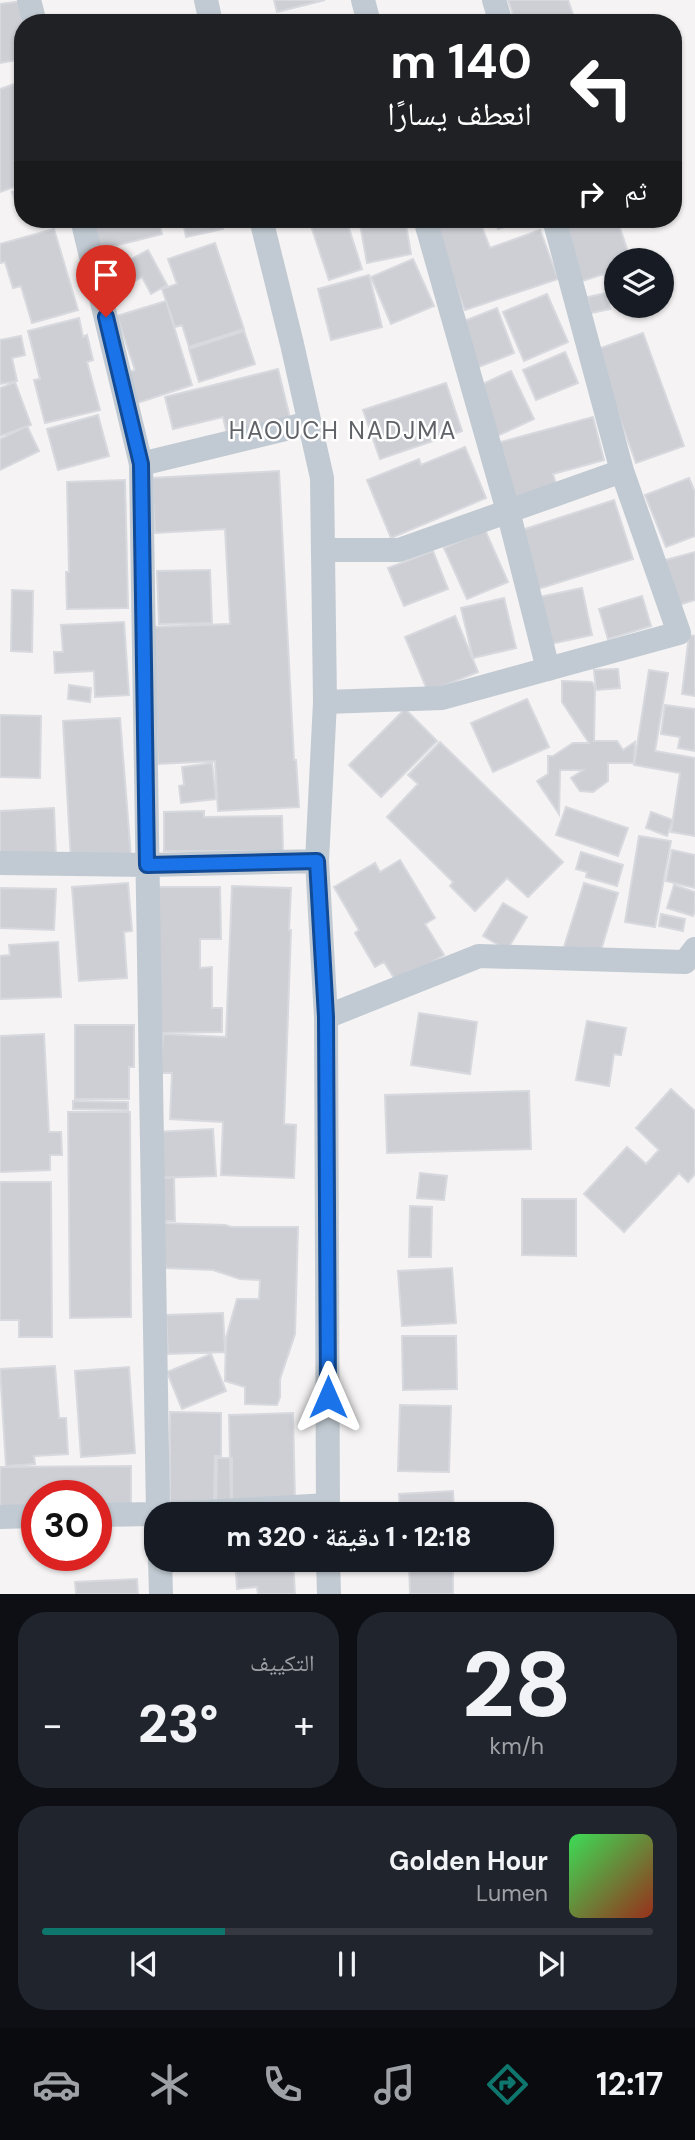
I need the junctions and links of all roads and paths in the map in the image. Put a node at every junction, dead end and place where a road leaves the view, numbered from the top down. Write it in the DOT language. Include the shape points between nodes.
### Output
graph roads {
  1 [pos="84,228"];
  2 [pos="263,228"];
  3 [pos="428,228"];
  4 [pos="556,228"];
  5 [pos="310,423"];
  6 [pos="141,464"];
  7 [pos="622,471"];
  8 [pos="508,511"];
  9 [pos="324,550"];
  10 [pos="548,669"];
  11 [pos="325,702"];
  12 [pos="317,861"];
  13 [pos="0,863"];
  14 [pos="147,865"];
  15 [pos="695,949"];
  16 [pos="326,1017"];
  17 [pos="157,1502"];
  18 [pos="328,1502"];
  19 [pos="144,1514"];
  20 [pos="112,1515"];
  21 [pos="21,1516"];
  22 [pos="0,1517"];
  23 [pos="160,1572"];
  24 [pos="328,1572"];
  25 [pos="161,1594"];
  26 [pos="328,1594"];
  1 -- 6 [label="street"];
  2 -- 5 [label="street"];
  3 -- 8 [label="street"];
  4 -- 7 [label="street"];
  5 -- 6 [label="street"];
  5 -- 9 [label="street" via="323,478"];
  6 -- 14 [label="street"];
  7 -- 8 [label="street"];
  7 -- 10 [label="street" via="679,633"];
  8 -- 9 [label="street" via="399,550"];
  8 -- 10 [label="street"];
  9 -- 11 [label="street"];
  10 -- 11 [label="street" via="442,698"];
  11 -- 12 [label="street"];
  12 -- 14 [label="street"];
  12 -- 16 [label="street"];
  13 -- 14 [label="street"];
  14 -- 17 [label="street"];
  15 -- 16 [label="street" via="685,962 479,956"];
  16 -- 18 [label="street"];
  19 -- 20 [label="street"];
  21 -- 22 [label="street"];
  23 -- 25 [label="street"];
  24 -- 26 [label="street"];
}
